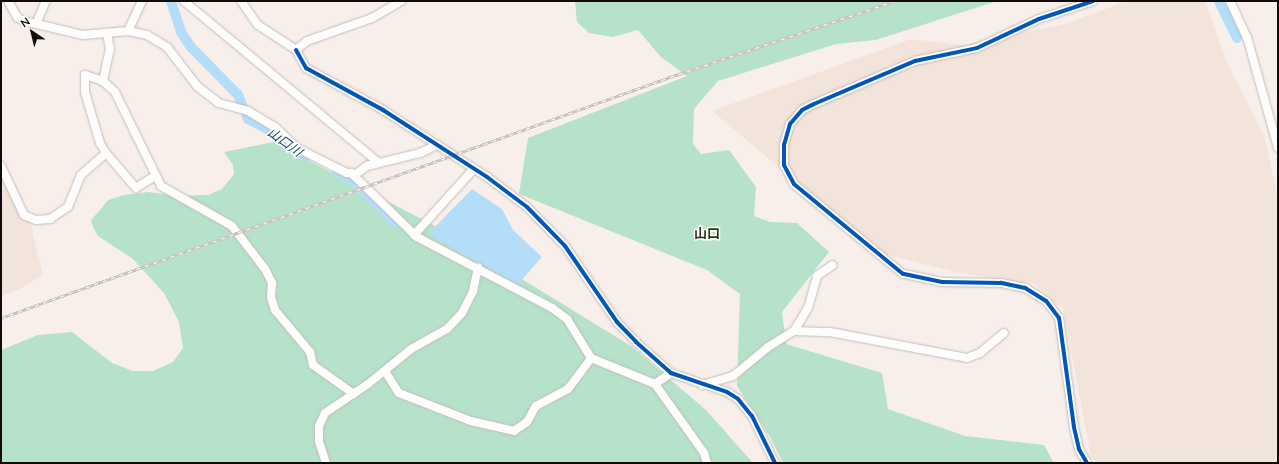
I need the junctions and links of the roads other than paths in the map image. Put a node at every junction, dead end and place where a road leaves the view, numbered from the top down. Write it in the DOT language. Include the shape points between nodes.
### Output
graph roads {
  1 [pos="8,1"];
  2 [pos="46,1"];
  3 [pos="142,1"];
  4 [pos="184,1"];
  5 [pos="241,1"];
  6 [pos="401,1"];
  7 [pos="1093,1"];
  8 [pos="1230,1"];
  9 [pos="36,24"];
  10 [pos="128,31"];
  11 [pos="107,33"];
  12 [pos="296,50"];
  13 [pos="104,81"];
  14 [pos="437,145"];
  15 [pos="1278,148"];
  16 [pos="106,153"];
  17 [pos="378,162"];
  18 [pos="2,168"];
  19 [pos="473,170"];
  20 [pos="350,172"];
  21 [pos="155,176"];
  22 [pos="414,235"];
  23 [pos="833,265"];
  24 [pos="478,268"];
  25 [pos="794,331"];
  26 [pos="1004,333"];
  27 [pos="591,358"];
  28 [pos="384,371"];
  29 [pos="671,373"];
  30 [pos="655,384"];
  31 [pos="701,385"];
  32 [pos="354,394"];
  33 [pos="326,463"];
  34 [pos="707,463"];
  35 [pos="774,463"];
  36 [pos="1088,463"];
  1 -- 9 [label="street" via="18,18"];
  2 -- 9 [label="street"];
  3 -- 10 [label="street"];
  4 -- 17 [label="street"];
  5 -- 12 [label="street" via="258,25"];
  6 -- 12 [label="street" via="372,18 308,41"];
  7 -- 36 [label="street" via="1039,18 977,48 915,61 808,107 790,124 784,145 784,165 794,184 903,274 942,282 1001,283 1025,288 1046,301 1059,318 1074,427 1079,449"];
  8 -- 15 [label="street" via="1247,37"];
  9 -- 11 [label="street" via="83,35"];
  10 -- 11 [label="street"];
  10 -- 20 [label="street" via="147,35 167,48 197,86 219,103 244,110 275,127 297,148"];
  11 -- 13 [label="street" via="110,50"];
  12 -- 14 [label="street" via="306,68 383,110"];
  13 -- 16 [label="street" via="85,75 85,92 100,143"];
  13 -- 21 [label="street" via="115,92"];
  14 -- 17 [label="street" via="420,153"];
  14 -- 19 [label="street"];
  16 -- 18 [label="street" via="81,176 68,207 50,219 36,220 24,215"];
  16 -- 21 [label="street" via="136,188"];
  17 -- 20 [label="street" via="356,174"];
  19 -- 22 [label="street"];
  19 -- 29 [label="street" via="487,177 541,220 565,246 617,322"];
  20 -- 22 [label="street"];
  21 -- 32 [label="street" via="170,193 232,226 265,269 272,283 271,298 275,310 310,352 313,365"];
  22 -- 24 [label="street"];
  23 -- 25 [label="street" via="817,276 808,308"];
  24 -- 27 [label="street" via="540,301 567,319"];
  24 -- 28 [label="street" via="473,291 462,313 447,329 411,349"];
  25 -- 26 [label="street" via="830,332 967,358 980,353"];
  25 -- 31 [label="street" via="768,347 733,376"];
  27 -- 28 [label="street" via="568,389 536,406 527,422 514,431 472,421 399,393"];
  27 -- 30 [label="street"];
  28 -- 32 [label="street"];
  29 -- 30 [label="street"];
  29 -- 31 [label="street"];
  30 -- 34 [label="street" via="704,453"];
  31 -- 35 [label="street" via="728,392 738,399 752,416"];
  32 -- 33 [label="street" via="325,413 319,426 319,441"];
}
